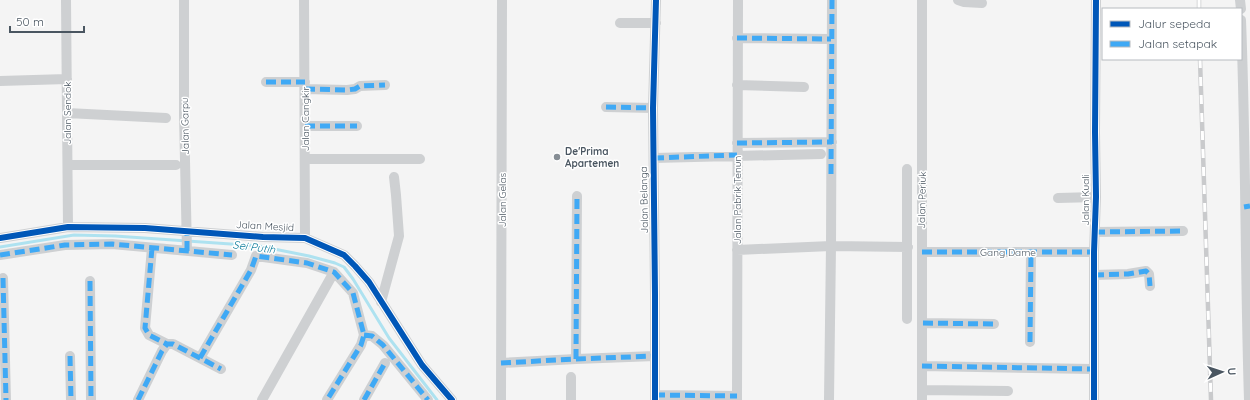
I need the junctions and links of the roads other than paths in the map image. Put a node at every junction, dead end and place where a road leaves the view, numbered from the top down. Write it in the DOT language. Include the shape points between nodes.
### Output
graph roads {
  1 [pos="66,0"];
  2 [pos="184,0"];
  3 [pos="304,0"];
  4 [pos="502,0"];
  5 [pos="656,0"];
  6 [pos="738,0"];
  7 [pos="832,0"];
  8 [pos="922,0"];
  9 [pos="958,0"];
  10 [pos="1096,0"];
  11 [pos="982,3"];
  12 [pos="620,23"];
  13 [pos="656,23"];
  14 [pos="1242,30"];
  15 [pos="738,38"];
  16 [pos="831,39"];
  17 [pos="1247,78"];
  18 [pos="67,79"];
  19 [pos="0,81"];
  20 [pos="266,82"];
  21 [pos="385,85"];
  22 [pos="737,85"];
  23 [pos="305,86"];
  24 [pos="804,87"];
  25 [pos="606,107"];
  26 [pos="653,108"];
  27 [pos="67,113"];
  28 [pos="166,118"];
  29 [pos="305,126"];
  30 [pos="357,126"];
  31 [pos="832,142"];
  32 [pos="737,143"];
  33 [pos="821,154"];
  34 [pos="737,155"];
  35 [pos="654,158"];
  36 [pos="305,159"];
  37 [pos="420,159"];
  38 [pos="68,165"];
  39 [pos="176,165"];
  40 [pos="907,169"];
  41 [pos="394,177"];
  42 [pos="577,196"];
  43 [pos="1096,197"];
  44 [pos="1058,198"];
  45 [pos="68,227"];
  46 [pos="187,232"];
  47 [pos="1096,232"];
  48 [pos="1183,232"];
  49 [pos="0,238"];
  50 [pos="305,238"];
  51 [pos="831,246"];
  52 [pos="908,247"];
  53 [pos="152,248"];
  54 [pos="737,250"];
  55 [pos="187,251"];
  56 [pos="922,252"];
  57 [pos="1031,252"];
  58 [pos="1094,252"];
  59 [pos="0,255"];
  60 [pos="232,255"];
  61 [pos="334,272"];
  62 [pos="1094,275"];
  63 [pos="3,278"];
  64 [pos="90,281"];
  65 [pos="1150,286"];
  66 [pos="381,302"];
  67 [pos="907,319"];
  68 [pos="922,323"];
  69 [pos="994,324"];
  70 [pos="364,335"];
  71 [pos="1030,342"];
  72 [pos="167,344"];
  73 [pos="70,356"];
  74 [pos="655,356"];
  75 [pos="200,358"];
  76 [pos="576,358"];
  77 [pos="384,363"];
  78 [pos="501,363"];
  79 [pos="922,366"];
  80 [pos="221,368"];
  81 [pos="1093,369"];
  82 [pos="571,377"];
  83 [pos="1249,378"];
  84 [pos="1008,391"];
  85 [pos="922,395"];
  86 [pos="423,398"];
  87 [pos="655,398"];
  88 [pos="737,398"];
  89 [pos="6,400"];
  90 [pos="71,400"];
  91 [pos="91,400"];
  92 [pos="138,400"];
  93 [pos="262,400"];
  94 [pos="327,400"];
  95 [pos="364,400"];
  96 [pos="452,400"];
  97 [pos="501,400"];
  98 [pos="571,400"];
  99 [pos="829,400"];
  100 [pos="1094,400"];
  101 [pos="1249,400"];
  1 -- 18 [label="street, Jalan Sendok"];
  2 -- 46 [label="street, Jalan Garpu"];
  3 -- 23 [label="street, Jalan Cangkir"];
  4 -- 78 [label="street, Jalan Gelas"];
  5 -- 13 [label="street, Jalan Belanga"];
  6 -- 15 [label="street, Jalan Pabrik Tenun"];
  7 -- 16 [label="street"];
  8 -- 56 [label="street, Jalan Periuk"];
  9 -- 11 [label="street"];
  10 -- 43 [label="street, Jalan Kuali"];
  12 -- 13 [label="street"];
  13 -- 26 [label="street, Jalan Belanga"];
  14 -- 17 [label="street"];
  15 -- 16 [label="street"];
  15 -- 22 [label="street, Jalan Pabrik Tenun"];
  16 -- 31 [label="street"];
  17 -- 83 [label="street" via="1244,207"];
  18 -- 19 [label="street"];
  18 -- 27 [label="street, Jalan Sendok"];
  20 -- 23 [label="street"];
  21 -- 23 [label="street" via="360,86 347,90"];
  22 -- 24 [label="street"];
  22 -- 32 [label="street, Jalan Pabrik Tenun"];
  23 -- 29 [label="street, Jalan Cangkir"];
  25 -- 26 [label="street"];
  26 -- 35 [label="street, Jalan Belanga"];
  27 -- 28 [label="street"];
  27 -- 38 [label="street, Jalan Sendok"];
  29 -- 30 [label="street"];
  29 -- 36 [label="street, Jalan Cangkir"];
  31 -- 32 [label="street"];
  31 -- 51 [label="street"];
  32 -- 34 [label="street, Jalan Pabrik Tenun"];
  33 -- 34 [label="street"];
  34 -- 35 [label="street"];
  34 -- 54 [label="street, Jalan Pabrik Tenun"];
  35 -- 74 [label="street, Jalan Belanga"];
  36 -- 37 [label="street"];
  36 -- 50 [label="street, Jalan Cangkir"];
  38 -- 39 [label="street"];
  38 -- 45 [label="street, Jalan Sendok"];
  40 -- 52 [label="street"];
  41 -- 66 [label="street" via="399,236"];
  42 -- 76 [label="street"];
  43 -- 44 [label="street"];
  43 -- 47 [label="street, Jalan Kuali"];
  45 -- 46 [label="street, Jalan Mesjid" via="145,228"];
  45 -- 49 [label="street, Jalan Mesjid"];
  46 -- 50 [label="street, Jalan Mesjid"];
  46 -- 55 [label="street, Jalan Garpu"];
  47 -- 48 [label="street"];
  47 -- 58 [label="street, Jalan Kuali"];
  50 -- 66 [label="street, Jalan Mesjid" via="344,255 368,282"];
  51 -- 52 [label="street"];
  51 -- 54 [label="street"];
  51 -- 99 [label="street"];
  52 -- 67 [label="street"];
  53 -- 55 [label="street"];
  53 -- 59 [label="street" via="112,244 65,244"];
  53 -- 72 [label="street" via="146,328 149,335"];
  54 -- 88 [label="street, Jalan Pabrik Tenun"];
  55 -- 60 [label="street"];
  56 -- 57 [label="street, Gang Dame"];
  56 -- 68 [label="street, Jalan Periuk"];
  57 -- 58 [label="street, Gang Dame"];
  57 -- 71 [label="street"];
  58 -- 62 [label="street, Jalan Kuali"];
  61 -- 70 [label="street" via="353,293"];
  61 -- 75 [label="street" via="307,263 256,256"];
  61 -- 93 [label="street"];
  62 -- 65 [label="street" via="1146,271 1149,274"];
  62 -- 81 [label="street, Jalan Kuali"];
  63 -- 89 [label="street"];
  64 -- 91 [label="street"];
  66 -- 96 [label="street, Jalan Mesjid" via="422,365"];
  68 -- 69 [label="street"];
  68 -- 79 [label="street, Jalan Periuk"];
  70 -- 86 [label="street" via="372,336 383,345"];
  70 -- 94 [label="street" via="361,345"];
  72 -- 75 [label="street" via="173,344"];
  72 -- 92 [label="street"];
  73 -- 90 [label="street"];
  74 -- 76 [label="street"];
  74 -- 87 [label="street, Jalan Belanga"];
  75 -- 80 [label="street"];
  76 -- 78 [label="street"];
  77 -- 95 [label="street"];
  78 -- 97 [label="street, Jalan Gelas"];
  79 -- 81 [label="street"];
  79 -- 85 [label="street, Jalan Periuk"];
  81 -- 100 [label="street, Jalan Kuali"];
  82 -- 98 [label="street"];
  83 -- 101 [label="street"];
  84 -- 85 [label="street"];
  87 -- 88 [label="street"];
}
